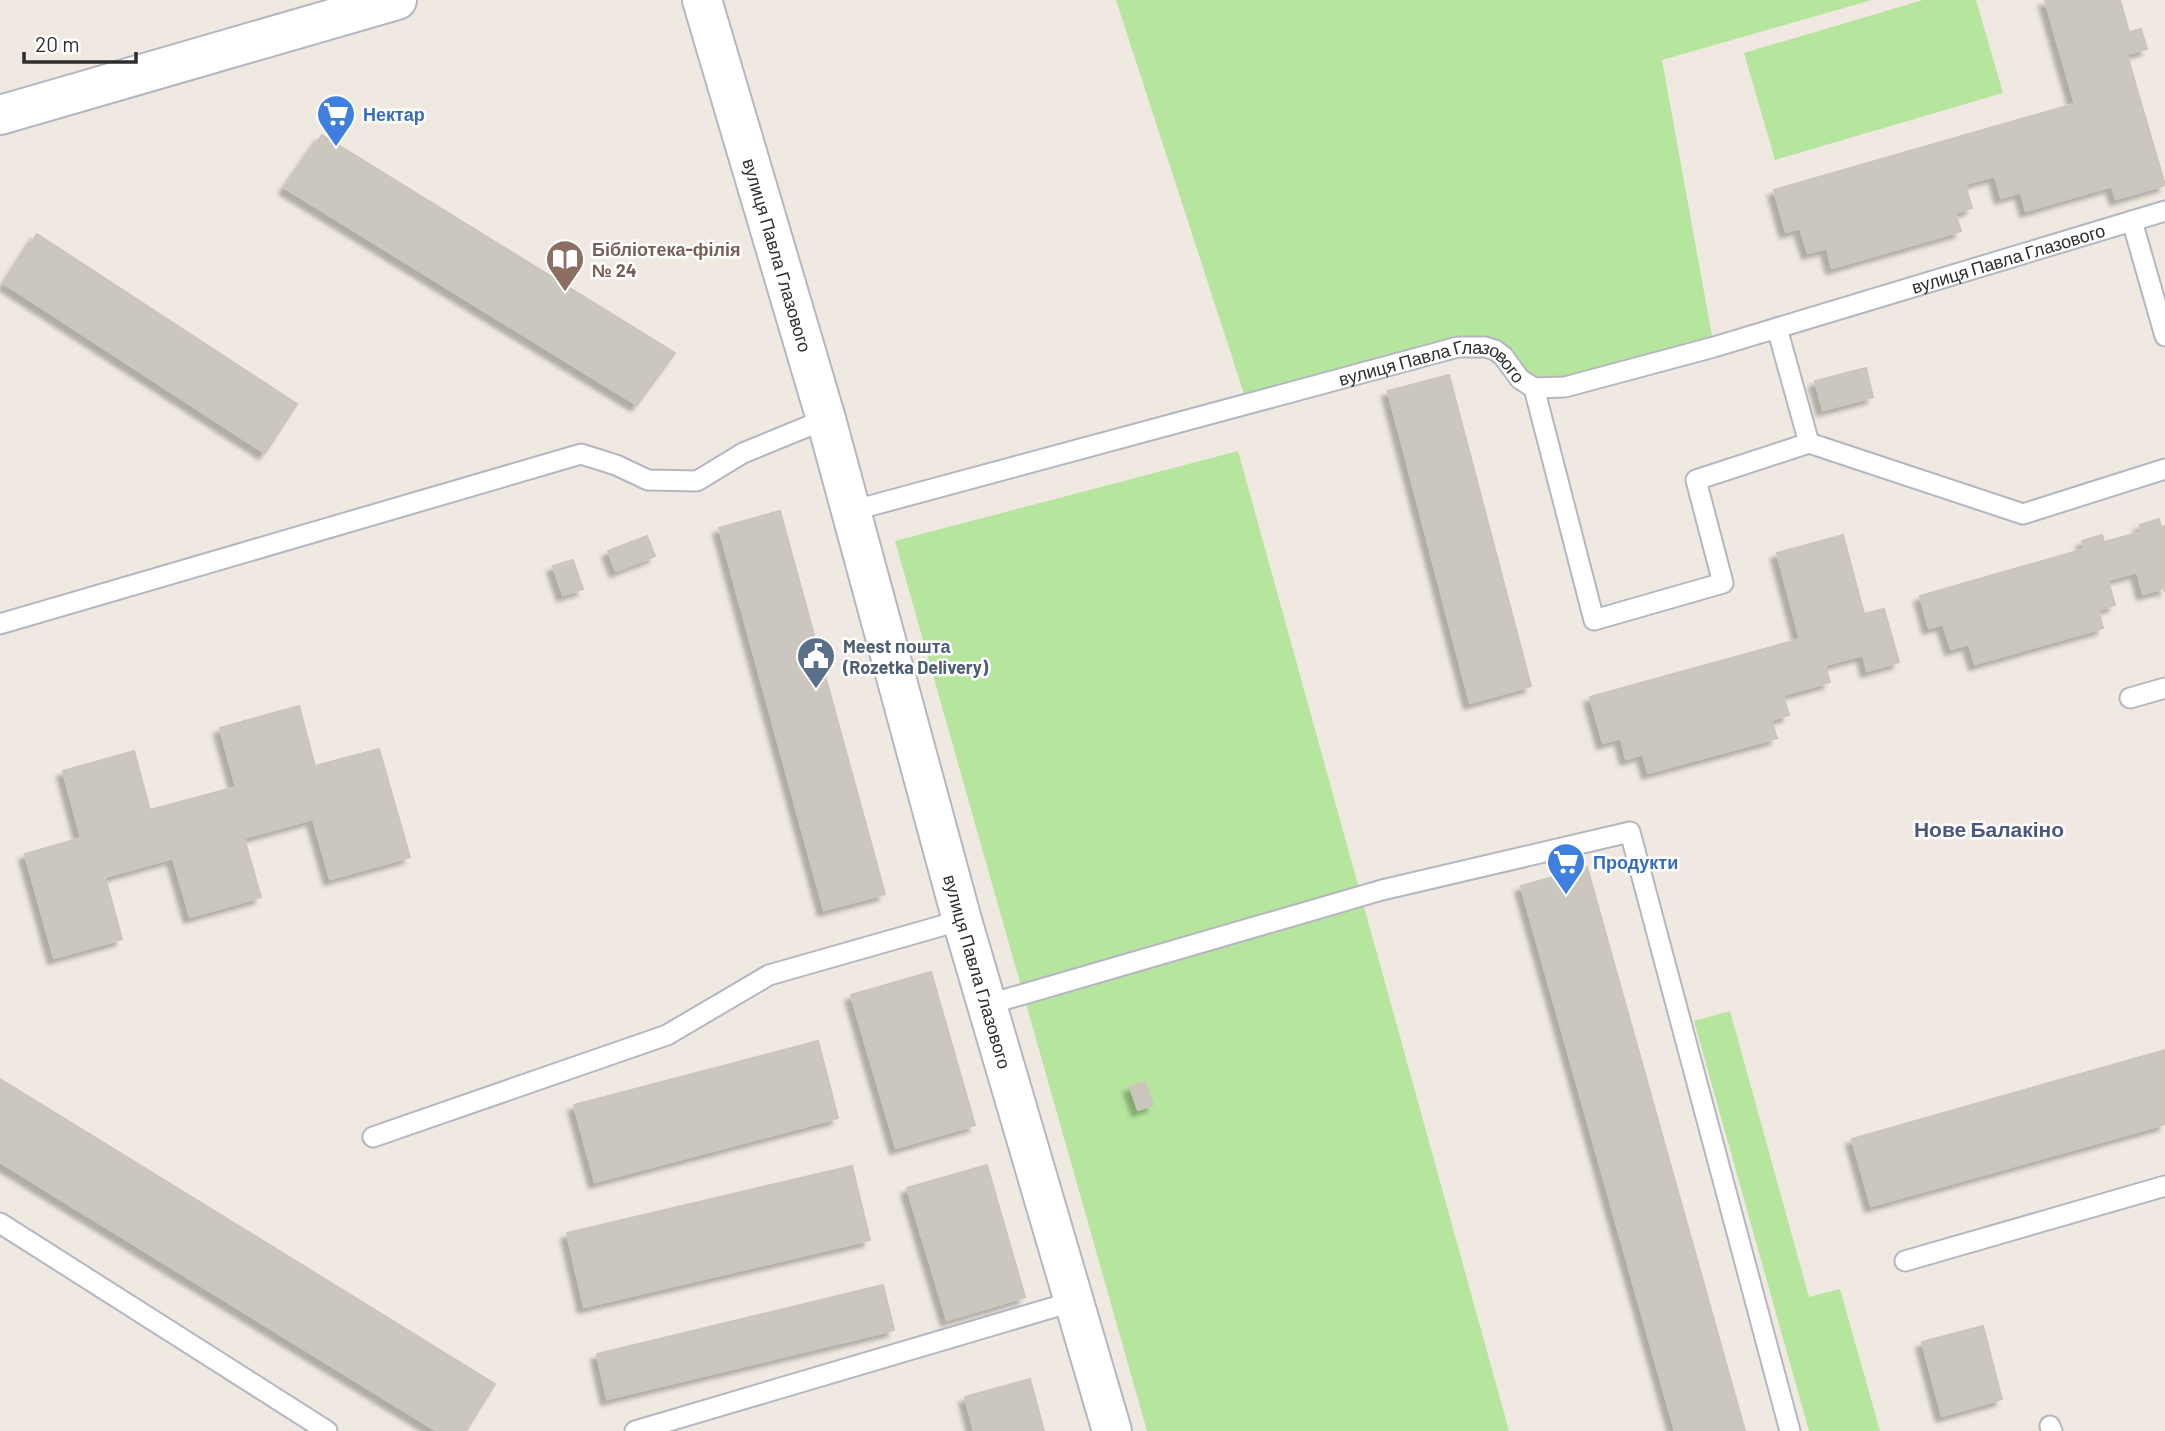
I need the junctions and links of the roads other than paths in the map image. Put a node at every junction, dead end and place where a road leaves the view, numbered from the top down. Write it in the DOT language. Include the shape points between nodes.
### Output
graph roads {
  1 [pos="397,0"];
  2 [pos="702,0"];
  3 [pos="0,115"];
  4 [pos="2165,211"];
  5 [pos="2132,221"];
  6 [pos="1777,328"];
  7 [pos="2165,336"];
  8 [pos="1534,388"];
  9 [pos="827,419"];
  10 [pos="1809,443"];
  11 [pos="2165,469"];
  12 [pos="851,511"];
  13 [pos="0,625"];
  14 [pos="2165,688"];
  15 [pos="2130,698"];
  16 [pos="962,920"];
  17 [pos="986,1005"];
  18 [pos="373,1137"];
  19 [pos="2165,1186"];
  20 [pos="0,1223"];
  21 [pos="1905,1261"];
  22 [pos="1075,1301"];
  23 [pos="327,1431"];
  24 [pos="635,1431"];
  25 [pos="1112,1431"];
  26 [pos="1790,1431"];
  1 -- 3 [label="street"];
  2 -- 9 [label="street, вулиця Павла Глазового"];
  4 -- 5 [label="lane, вулиця Павла Глазового"];
  5 -- 6 [label="lane, вулиця Павла Глазового"];
  5 -- 7 [label="lane"];
  6 -- 8 [label="lane, вулиця Павла Глазового" via="1565,387"];
  6 -- 10 [label="lane"];
  8 -- 10 [label="lane" via="1594,621 1723,583 1696,480"];
  8 -- 12 [label="lane, вулиця Павла Глазового" via="1494,350 1458,347"];
  9 -- 12 [label="street, вулиця Павла Глазового"];
  9 -- 13 [label="lane" via="743,453 697,481 648,480 581,454"];
  10 -- 11 [label="lane" via="2023,514"];
  12 -- 16 [label="street, вулиця Павла Глазового"];
  14 -- 15 [label="lane"];
  16 -- 17 [label="street, вулиця Павла Глазового"];
  16 -- 18 [label="lane" via="769,975 667,1035"];
  17 -- 22 [label="street, вулиця Павла Глазового"];
  17 -- 26 [label="lane" via="1382,890 1630,832"];
  19 -- 21 [label="lane"];
  20 -- 23 [label="lane"];
  22 -- 24 [label="lane"];
  22 -- 25 [label="street, вулиця Павла Глазового"];
}
